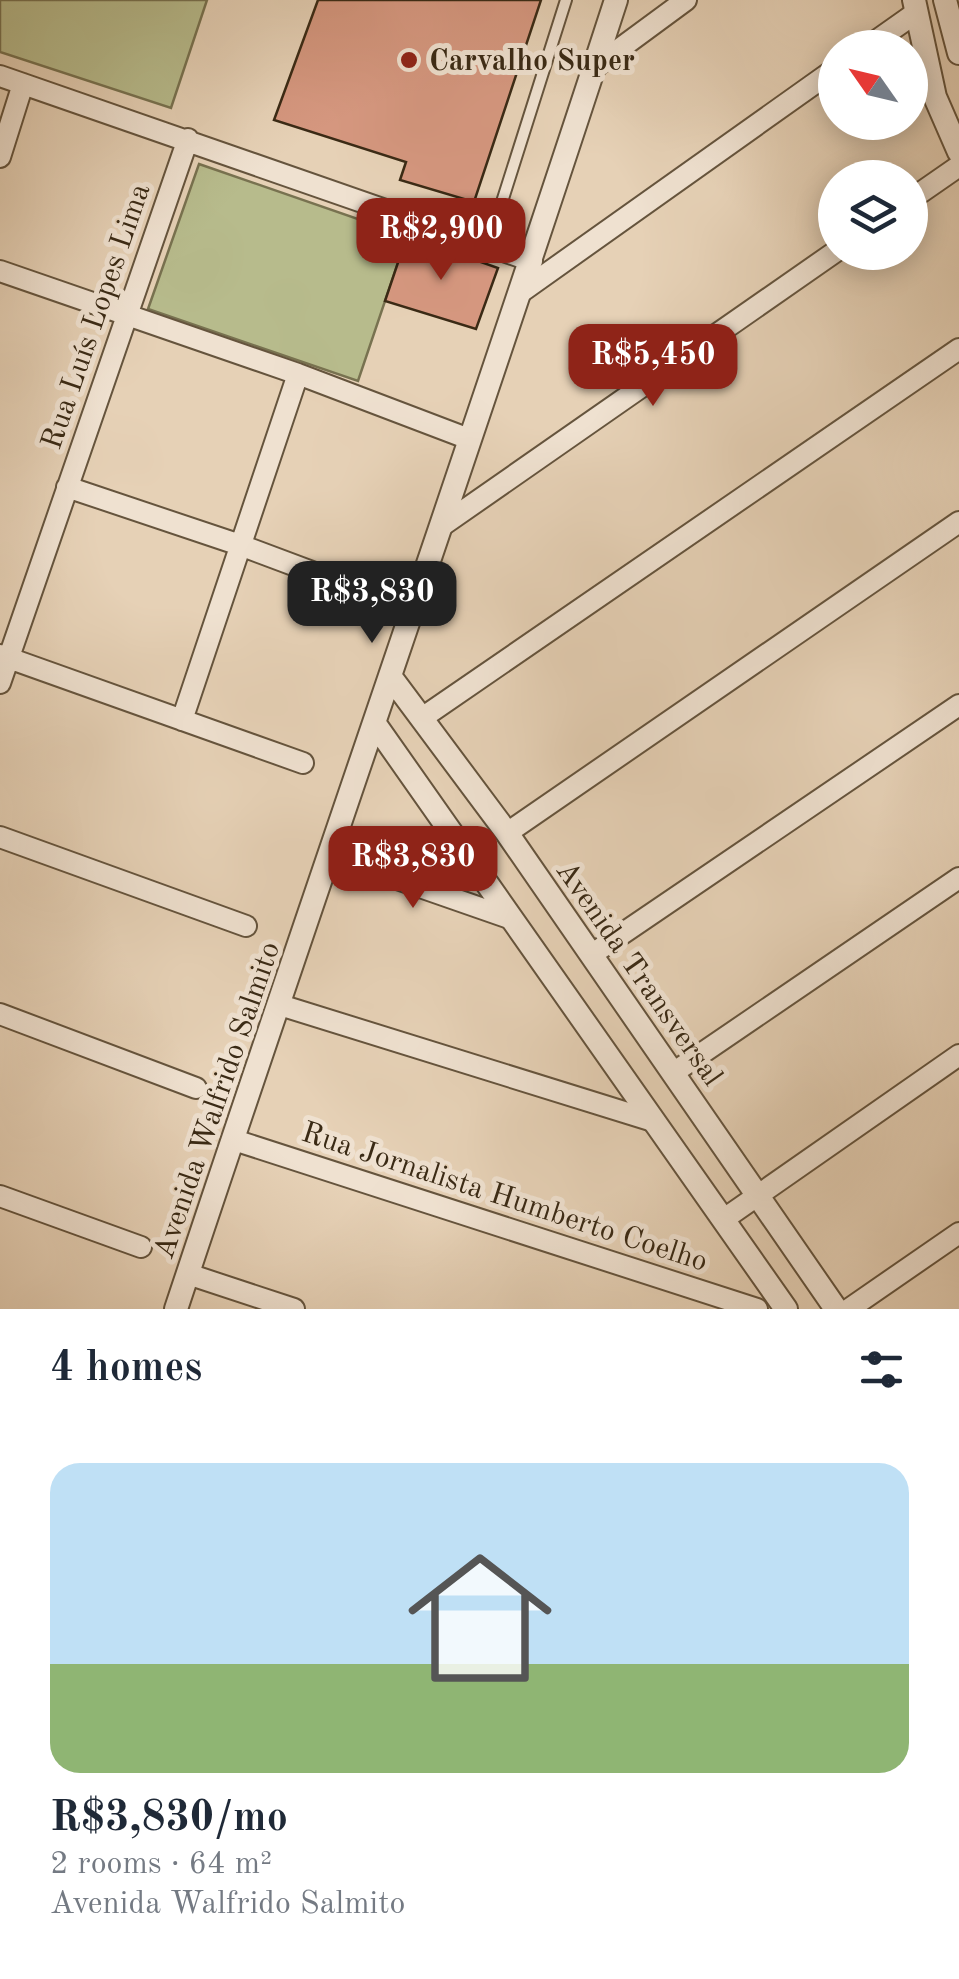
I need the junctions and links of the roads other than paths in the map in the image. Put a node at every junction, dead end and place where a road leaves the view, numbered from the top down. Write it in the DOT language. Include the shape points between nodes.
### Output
graph roads {
  1 [pos="566,0"];
  2 [pos="616,0"];
  3 [pos="686,0"];
  4 [pos="945,0"];
  5 [pos="915,6"];
  6 [pos="887,30"];
  7 [pos="959,53"];
  8 [pos="595,67"];
  9 [pos="0,76"];
  10 [pos="818,82"];
  11 [pos="23,84"];
  12 [pos="188,139"];
  13 [pos="959,152"];
  14 [pos="0,157"];
  15 [pos="959,166"];
  16 [pos="928,188"];
  17 [pos="488,246"];
  18 [pos="532,261"];
  19 [pos="818,264"];
  20 [pos="0,271"];
  21 [pos="522,292"];
  22 [pos="126,314"];
  23 [pos="959,349"];
  24 [pos="298,374"];
  25 [pos="469,439"];
  26 [pos="67,488"];
  27 [pos="959,522"];
  28 [pos="443,525"];
  29 [pos="240,545"];
  30 [pos="411,609"];
  31 [pos="4,656"];
  32 [pos="390,676"];
  33 [pos="0,683"];
  34 [pos="959,705"];
  35 [pos="422,718"];
  36 [pos="182,720"];
  37 [pos="375,724"];
  38 [pos="303,763"];
  39 [pos="506,833"];
  40 [pos="0,836"];
  41 [pos="330,856"];
  42 [pos="959,878"];
  43 [pos="512,919"];
  44 [pos="246,926"];
  45 [pos="592,955"];
  46 [pos="280,1005"];
  47 [pos="0,1014"];
  48 [pos="959,1055"];
  49 [pos="673,1073"];
  50 [pos="196,1088"];
  51 [pos="653,1121"];
  52 [pos="234,1140"];
  53 [pos="757,1195"];
  54 [pos="0,1196"];
  55 [pos="724,1219"];
  56 [pos="959,1233"];
  57 [pos="141,1246"];
  58 [pos="188,1274"];
  59 [pos="176,1309"];
  60 [pos="294,1309"];
  61 [pos="757,1309"];
  62 [pos="786,1309"];
  63 [pos="836,1309"];
  64 [pos="850,1309"];
  1 -- 17 [label="lane"];
  2 -- 8 [label="street, Avenida Walfrido Salmito"];
  3 -- 8 [label="street"];
  4 -- 7 [label="street"];
  5 -- 6 [label="street"];
  5 -- 13 [label="street" via="935,96"];
  8 -- 18 [label="street, Avenida Walfrido Salmito"];
  9 -- 11 [label="street"];
  10 -- 21 [label="street"];
  11 -- 12 [label="street"];
  11 -- 14 [label="street"];
  12 -- 17 [label="street"];
  12 -- 22 [label="street, Rua Luís Lopes Lima"];
  15 -- 16 [label="street"];
  17 -- 18 [label="street"];
  18 -- 21 [label="street, Avenida Walfrido Salmito"];
  19 -- 28 [label="street"];
  20 -- 22 [label="street"];
  21 -- 25 [label="street, Avenida Walfrido Salmito"];
  22 -- 24 [label="street"];
  22 -- 26 [label="street, Rua Luís Lopes Lima"];
  23 -- 35 [label="street"];
  24 -- 25 [label="street"];
  24 -- 29 [label="street"];
  25 -- 28 [label="street, Avenida Walfrido Salmito"];
  26 -- 29 [label="street"];
  26 -- 31 [label="street, Rua Luís Lopes Lima"];
  27 -- 39 [label="street"];
  28 -- 30 [label="street, Avenida Walfrido Salmito"];
  29 -- 30 [label="street"];
  29 -- 36 [label="street"];
  30 -- 32 [label="street, Avenida Walfrido Salmito"];
  31 -- 33 [label="street, Rua Luís Lopes Lima"];
  31 -- 36 [label="street"];
  32 -- 35 [label="street, Avenida Transversal"];
  32 -- 37 [label="street, Avenida Walfrido Salmito"];
  34 -- 45 [label="street"];
  35 -- 39 [label="street, Avenida Transversal"];
  36 -- 38 [label="street"];
  37 -- 41 [label="street, Avenida Walfrido Salmito"];
  37 -- 43 [label="street"];
  39 -- 45 [label="street, Avenida Transversal"];
  40 -- 44 [label="street"];
  41 -- 43 [label="street"];
  41 -- 46 [label="street, Avenida Walfrido Salmito"];
  42 -- 49 [label="street"];
  43 -- 51 [label="street"];
  45 -- 49 [label="street, Avenida Transversal"];
  46 -- 51 [label="street"];
  46 -- 52 [label="street, Avenida Walfrido Salmito"];
  47 -- 50 [label="street"];
  48 -- 53 [label="street"];
  49 -- 53 [label="street, Avenida Transversal"];
  51 -- 55 [label="street"];
  52 -- 58 [label="street, Avenida Walfrido Salmito"];
  52 -- 61 [label="street, Rua Jornalista Humberto Coelho"];
  53 -- 55 [label="street"];
  53 -- 63 [label="street, Avenida Transversal"];
  54 -- 57 [label="street"];
  55 -- 62 [label="street"];
  56 -- 64 [label="street"];
  58 -- 59 [label="street, Avenida Walfrido Salmito"];
  58 -- 60 [label="street"];
}
